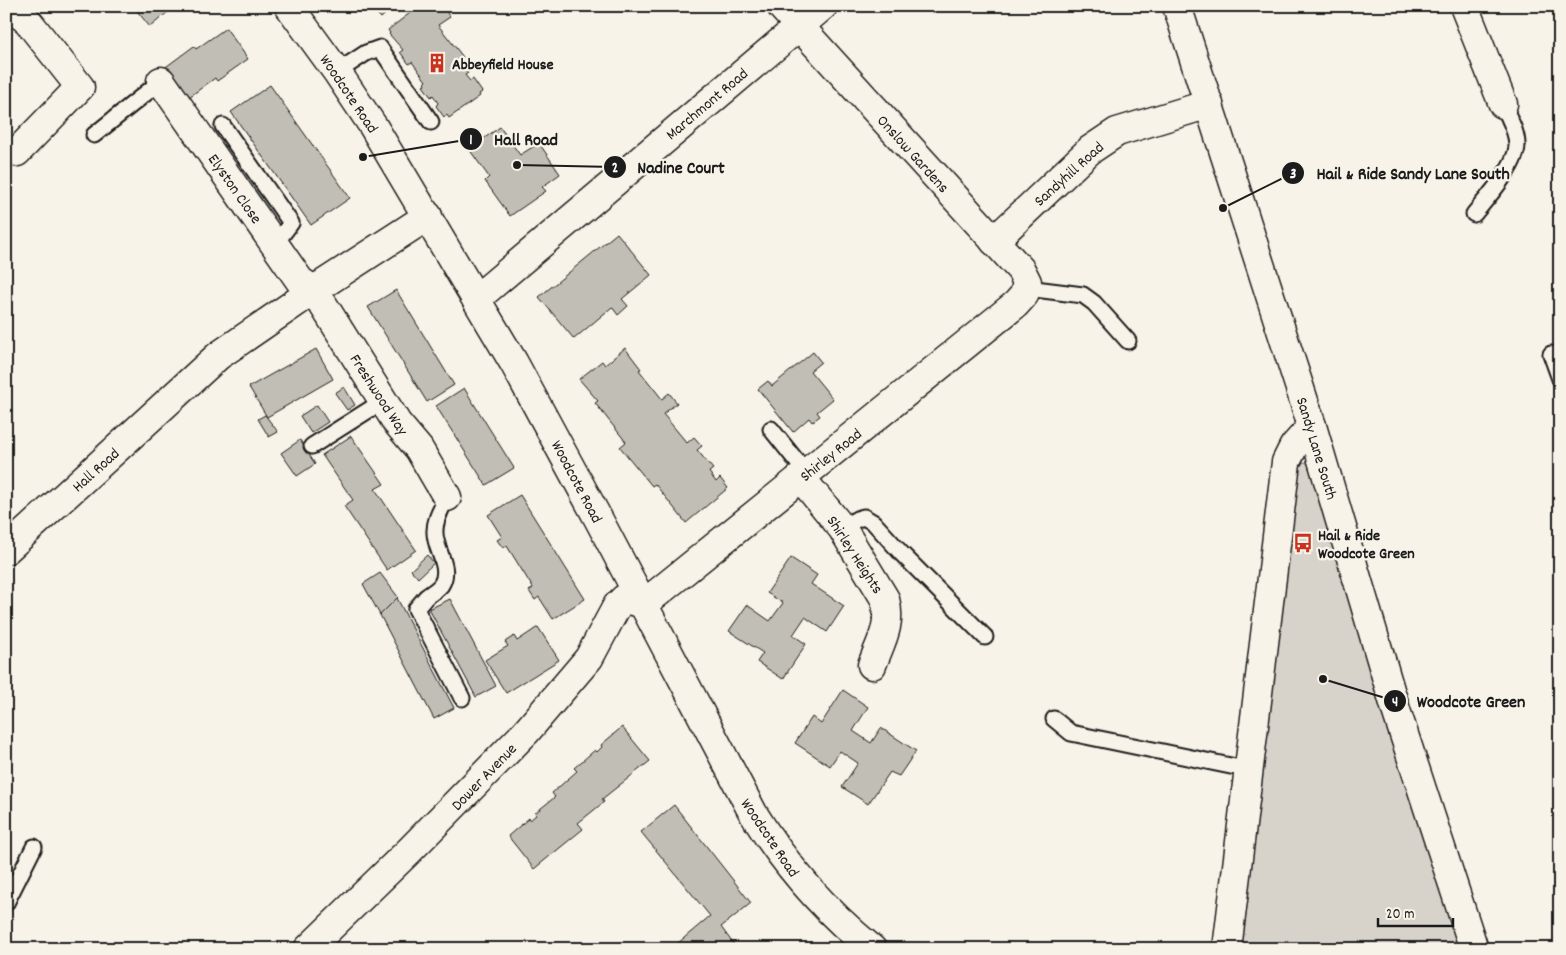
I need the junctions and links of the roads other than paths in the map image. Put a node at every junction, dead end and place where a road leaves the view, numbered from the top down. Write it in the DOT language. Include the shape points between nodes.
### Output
graph roads {
  1 [pos="8,6"];
  2 [pos="289,6"];
  3 [pos="822,6"];
  4 [pos="1177,6"];
  5 [pos="1464,6"];
  6 [pos="790,16"];
  7 [pos="337,72"];
  8 [pos="160,81"];
  9 [pos="1209,104"];
  10 [pos="1503,104"];
  11 [pos="431,122"];
  12 [pos="222,126"];
  13 [pos="94,135"];
  14 [pos="17,152"];
  15 [pos="1474,214"];
  16 [pos="428,216"];
  17 [pos="994,241"];
  18 [pos="275,244"];
  19 [pos="314,290"];
  20 [pos="1022,296"];
  21 [pos="476,299"];
  22 [pos="1128,341"];
  23 [pos="1551,354"];
  24 [pos="1560,379"];
  25 [pos="383,401"];
  26 [pos="1312,426"];
  27 [pos="771,429"];
  28 [pos="312,446"];
  29 [pos="804,476"];
  30 [pos="448,497"];
  31 [pos="842,528"];
  32 [pos="6,550"];
  33 [pos="642,603"];
  34 [pos="985,637"];
  35 [pos="872,665"];
  36 [pos="462,698"];
  37 [pos="1054,719"];
  38 [pos="1250,770"];
  39 [pos="34,847"];
  40 [pos="6,902"];
  41 [pos="857,944"];
  42 [pos="308,949"];
  43 [pos="1227,949"];
  44 [pos="1474,949"];
  1 -- 14 [label="street" via="27,20 80,87"];
  2 -- 7 [label="street, Woodcote Road"];
  3 -- 6 [label="street, Marchmont Road"];
  4 -- 9 [label="street, Sandy Lane South"];
  5 -- 10 [label="street"];
  6 -- 17 [label="street, Onslow Gardens"];
  6 -- 21 [label="street, Marchmont Road"];
  7 -- 11 [label="lane" via="380,48"];
  7 -- 16 [label="street, Woodcote Road"];
  8 -- 13 [label="lane"];
  8 -- 18 [label="street, Elyston Close"];
  9 -- 17 [label="street, Sandyhill Road" via="1110,136 1090,150"];
  9 -- 26 [label="street, Sandy Lane South"];
  10 -- 15 [label="lane" via="1517,146 1509,170"];
  12 -- 18 [label="lane" via="291,223"];
  16 -- 19 [label="street, Hall Road"];
  16 -- 21 [label="street, Woodcote Road"];
  17 -- 20 [label="street, Onslow Gardens" via="1026,277"];
  18 -- 19 [label="street, Elyston Close" via="300,281"];
  19 -- 25 [label="street, Freshwood Way"];
  19 -- 32 [label="street, Hall Road" via="218,356"];
  20 -- 22 [label="lane" via="1083,295"];
  20 -- 29 [label="street, Shirley Road"];
  21 -- 33 [label="street, Woodcote Road"];
  23 -- 24 [label="lane"];
  25 -- 28 [label="lane"];
  25 -- 30 [label="street, Freshwood Way" via="419,449"];
  26 -- 38 [label="street" via="1294,446 1286,462"];
  26 -- 44 [label="street, Sandy Lane South" via="1396,710"];
  27 -- 29 [label="lane"];
  29 -- 31 [label="street, Shirley Heights"];
  29 -- 33 [label="street, Shirley Road"];
  30 -- 36 [label="lane" via="436,519 434,532 444,577 441,586 416,609"];
  31 -- 34 [label="lane" via="857,519 864,518 874,523"];
  31 -- 35 [label="street, Shirley Heights" via="885,599 888,611 888,626"];
  33 -- 41 [label="street, Woodcote Road" via="721,755 768,837 800,880"];
  33 -- 42 [label="street, Dower Avenue" via="624,599 617,606 589,658 526,732"];
  37 -- 38 [label="lane" via="1071,734"];
  38 -- 43 [label="street"];
  39 -- 40 [label="lane"];
}
